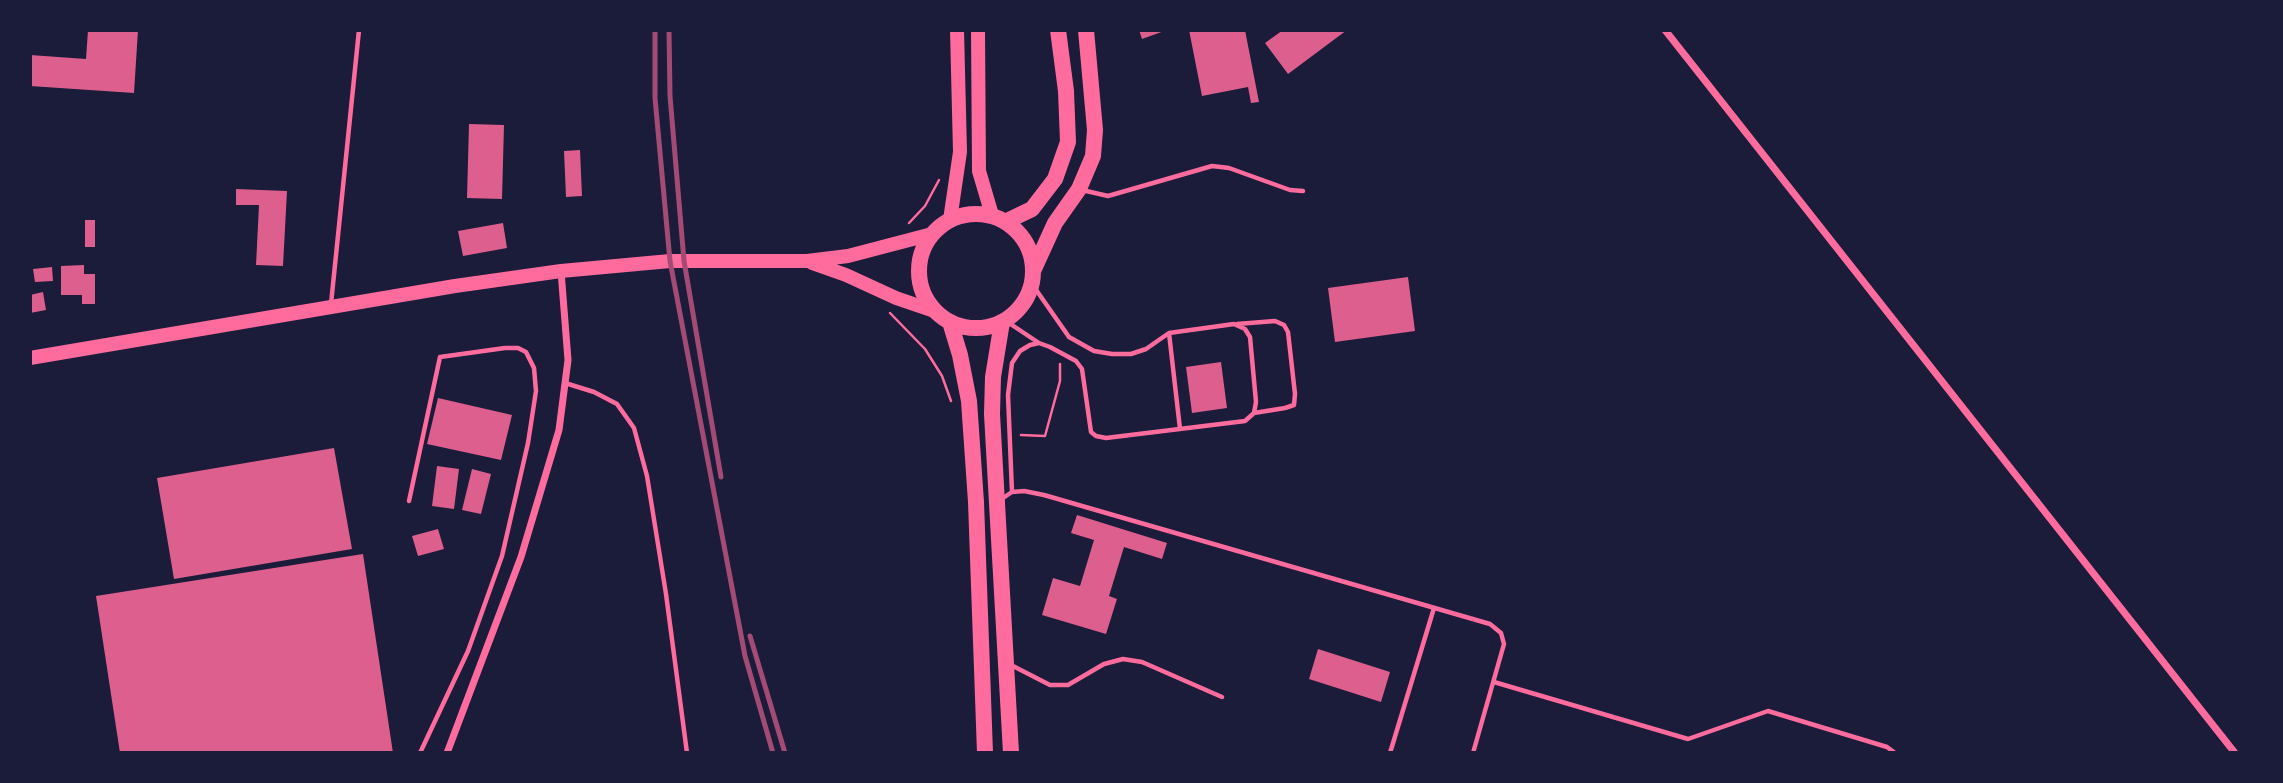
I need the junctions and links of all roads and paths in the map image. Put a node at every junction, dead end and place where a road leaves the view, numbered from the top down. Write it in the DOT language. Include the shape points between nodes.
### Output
graph roads {
  1 [pos="359,30"];
  2 [pos="957,30"];
  3 [pos="978,30"];
  4 [pos="1058,30"];
  5 [pos="1086,30"];
  6 [pos="1665,30"];
  7 [pos="1079,189"];
  8 [pos="1303,191"];
  9 [pos="998,219"];
  10 [pos="950,220"];
  11 [pos="932,233"];
  12 [pos="807,261"];
  13 [pos="561,271"];
  14 [pos="1033,277"];
  15 [pos="331,309"];
  16 [pos="888,311"];
  17 [pos="934,311"];
  18 [pos="1004,321"];
  19 [pos="950,322"];
  20 [pos="1234,324"];
  21 [pos="1169,333"];
  22 [pos="1039,343"];
  23 [pos="1063,353"];
  24 [pos="30,358"];
  25 [pos="565,383"];
  26 [pos="952,404"];
  27 [pos="1254,413"];
  28 [pos="1180,429"];
  29 [pos="1009,446"];
  30 [pos="1005,497"];
  31 [pos="409,501"];
  32 [pos="1434,608"];
  33 [pos="1007,662"];
  34 [pos="1494,682"];
  35 [pos="1222,697"];
  36 [pos="420,753"];
  37 [pos="447,753"];
  38 [pos="687,753"];
  39 [pos="985,753"];
  40 [pos="1011,753"];
  41 [pos="1391,753"];
  42 [pos="1473,753"];
  43 [pos="1895,753"];
  44 [pos="2235,753"];
  1 -- 15 [label="lane"];
  2 -- 10 [label="main road" via="960,152"];
  3 -- 9 [label="main road" via="979,171"];
  4 -- 9 [label="highway" via="1069,142 1055,179 1032,209"];
  5 -- 7 [label="highway" via="1095,130 1093,156"];
  6 -- 44 [label="street"];
  7 -- 8 [label="lane" via="1108,196 1212,166"];
  7 -- 14 [label="highway" via="1055,223"];
  9 -- 10 [label="highway" via="970,214"];
  9 -- 14 [label="highway" via="1016,229 1031,254"];
  10 -- 11 [label="highway"];
  11 -- 12 [label="main road" via="848,256"];
  11 -- 17 [label="highway" via="921,256 919,281"];
  12 -- 13 [label="main road" via="670,261"];
  12 -- 17 [label="main road"];
  13 -- 15 [label="main road"];
  13 -- 25 [label="street" via="567,339"];
  14 -- 18 [label="highway" via="1026,300"];
  14 -- 21 [label="lane" via="1069,337 1094,351 1131,354"];
  15 -- 24 [label="main road"];
  16 -- 26 [label="path" via="925,349"];
  17 -- 19 [label="highway"];
  18 -- 19 [label="highway" via="985,328"];
  18 -- 22 [label="lane"];
  18 -- 30 [label="highway" via="992,396"];
  19 -- 39 [label="highway" via="970,412"];
  20 -- 21 [label="lane"];
  20 -- 27 [label="lane" via="1250,337"];
  20 -- 27 [label="lane" via="1275,321 1288,331 1294,405"];
  21 -- 28 [label="lane"];
  22 -- 23 [label="lane"];
  22 -- 29 [label="lane" via="1020,351 1012,363"];
  23 -- 28 [label="lane" via="1082,369 1091,432 1096,436"];
  23 -- 29 [label="path" via="1045,436 1017,435 1017,446"];
  25 -- 37 [label="street" via="559,429 521,556"];
  25 -- 38 [label="lane" via="617,404 634,428 647,477"];
  27 -- 28 [label="lane" via="1245,421"];
  29 -- 30 [label="lane"];
  30 -- 32 [label="lane" via="1024,491"];
  30 -- 33 [label="highway"];
  31 -- 36 [label="lane" via="439,357 505,348 526,352 534,368 536,391 502,556 468,651"];
  32 -- 34 [label="lane" via="1490,624 1501,633 1504,644"];
  32 -- 41 [label="lane"];
  33 -- 35 [label="lane" via="1050,685 1068,685 1104,664 1123,659 1142,662"];
  33 -- 40 [label="highway"];
  34 -- 42 [label="lane"];
  34 -- 43 [label="lane" via="1688,739 1768,712"];
}
